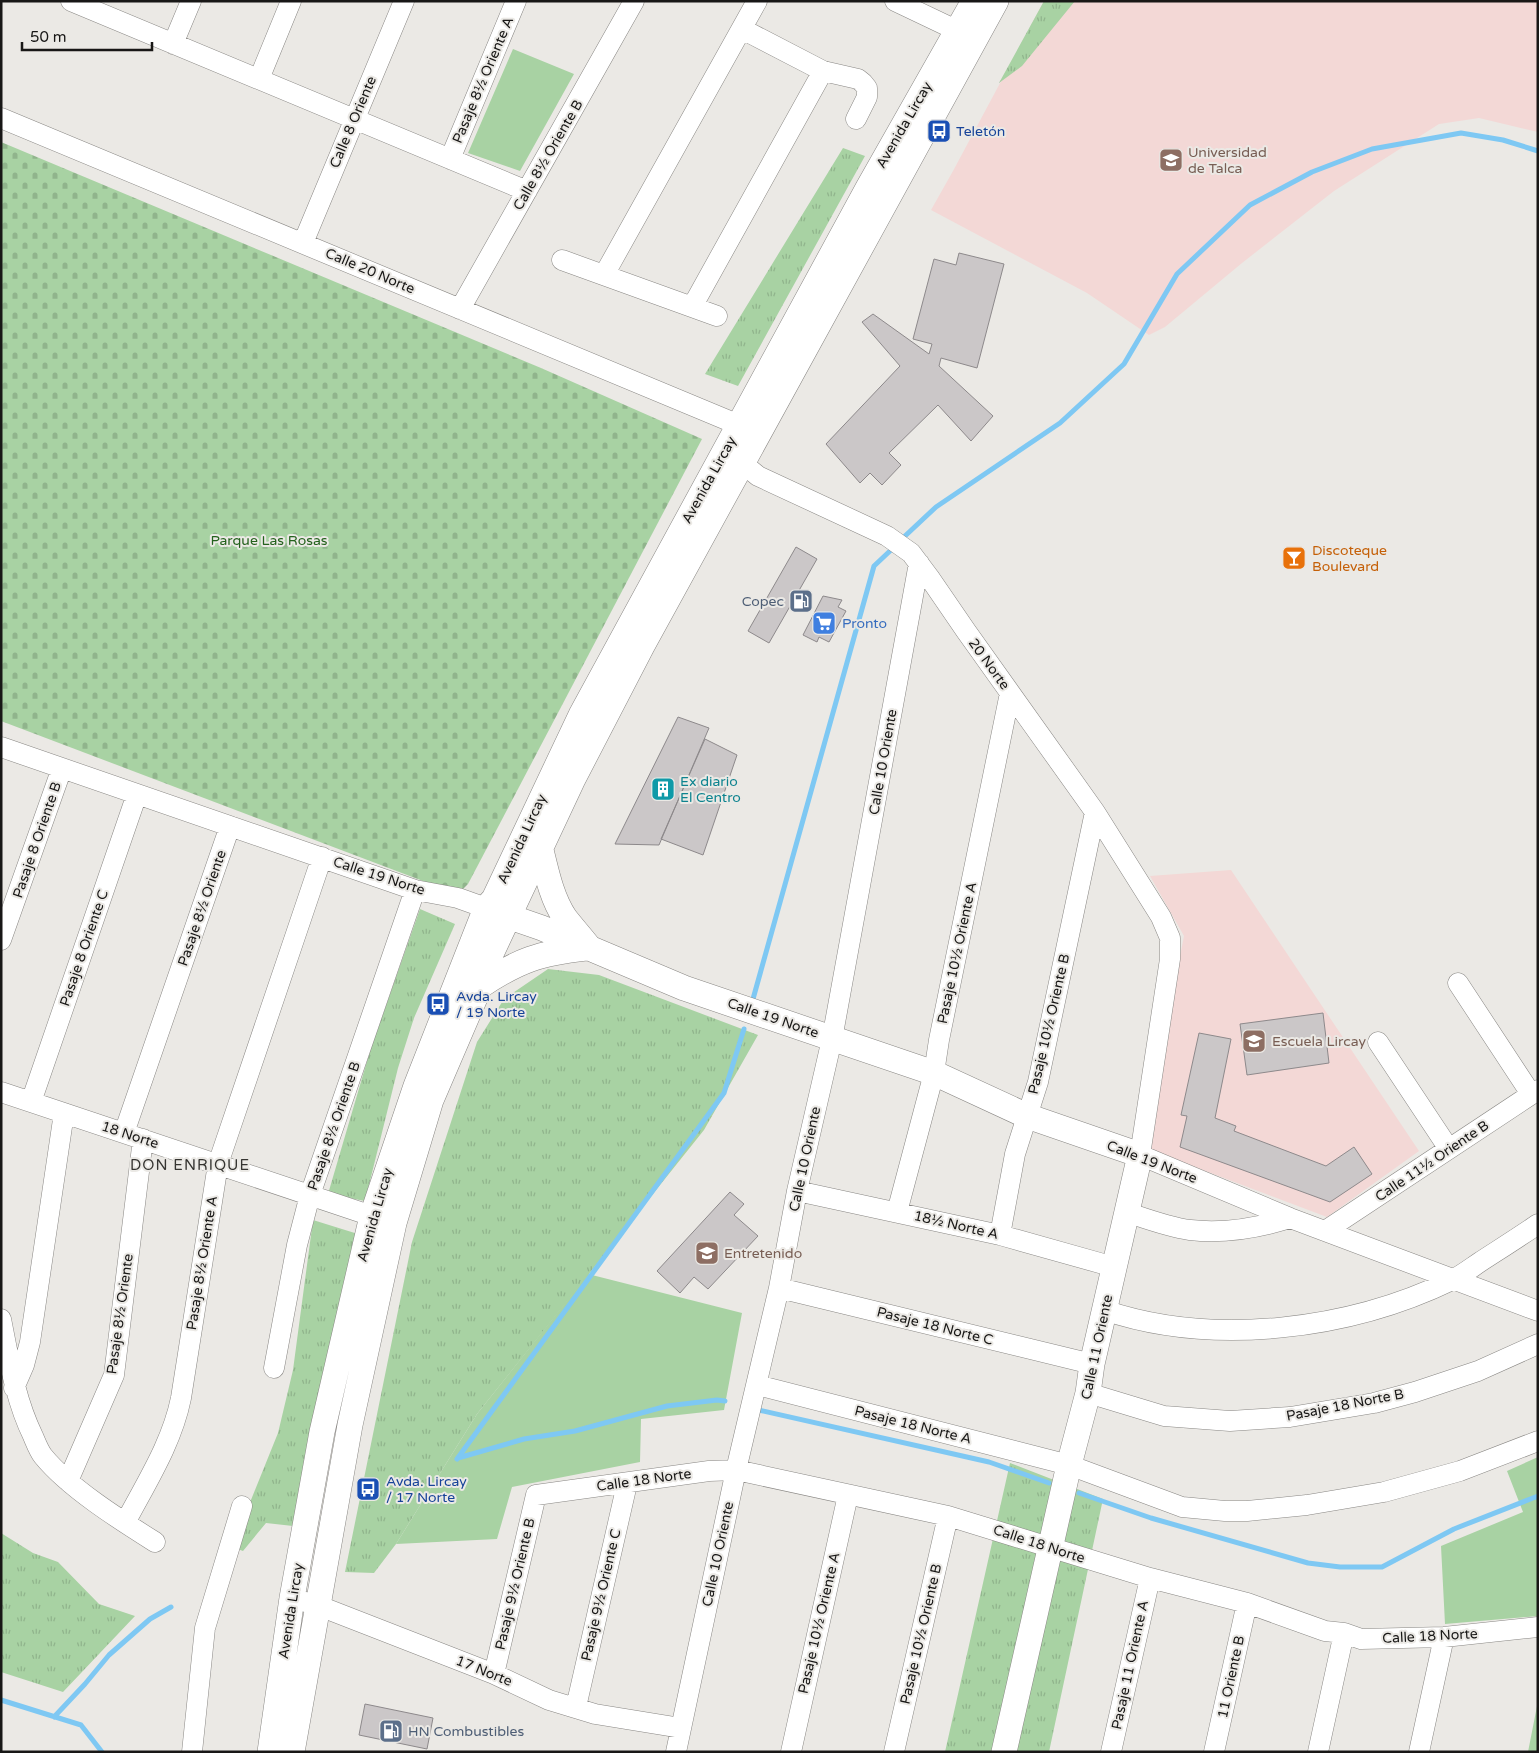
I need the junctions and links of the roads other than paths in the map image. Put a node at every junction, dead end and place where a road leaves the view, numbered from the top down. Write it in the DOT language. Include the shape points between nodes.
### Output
graph roads {
  1 [pos="191,1"];
  2 [pos="291,1"];
  3 [pos="404,1"];
  4 [pos="516,1"];
  5 [pos="634,1"];
  6 [pos="757,1"];
  7 [pos="895,1"];
  8 [pos="985,3"];
  9 [pos="83,4"];
  10 [pos="742,29"];
  11 [pos="958,31"];
  12 [pos="173,44"];
  13 [pos="823,70"];
  14 [pos="259,80"];
  15 [pos="1,118"];
  16 [pos="355,119"];
  17 [pos="856,119"];
  18 [pos="450,159"];
  19 [pos="527,191"];
  20 [pos="303,243"];
  21 [pos="562,260"];
  22 [pos="604,275"];
  23 [pos="692,307"];
  24 [pos="460,309"];
  25 [pos="717,316"];
  26 [pos="740,425"];
  27 [pos="742,463"];
  28 [pos="919,563"];
  29 [pos="1010,693"];
  30 [pos="1,747"];
  31 [pos="62,768"];
  32 [pos="137,794"];
  33 [pos="1095,812"];
  34 [pos="230,826"];
  35 [pos="540,846"];
  36 [pos="322,858"];
  37 [pos="415,890"];
  38 [pos="497,913"];
  39 [pos="1170,938"];
  40 [pos="1,940"];
  41 [pos="589,948"];
  42 [pos="1458,983"];
  43 [pos="480,986"];
  44 [pos="832,1038"];
  45 [pos="1378,1042"];
  46 [pos="934,1073"];
  47 [pos="1,1092"];
  48 [pos="1534,1092"];
  49 [pos="32,1102"];
  50 [pos="64,1113"];
  51 [pos="1027,1116"];
  52 [pos="124,1133"];
  53 [pos="143,1139"];
  54 [pos="1449,1149"];
  55 [pos="1140,1156"];
  56 [pos="218,1164"];
  57 [pos="797,1191"];
  58 [pos="310,1195"];
  59 [pos="897,1212"];
  60 [pos="1126,1212"];
  61 [pos="372,1216"];
  62 [pos="1290,1218"];
  63 [pos="1538,1224"];
  64 [pos="1325,1231"];
  65 [pos="1000,1235"];
  66 [pos="1114,1267"];
  67 [pos="1453,1280"];
  68 [pos="779,1288"];
  69 [pos="1104,1310"];
  70 [pos="1538,1311"];
  71 [pos="1,1319"];
  72 [pos="1538,1344"];
  73 [pos="1092,1364"];
  74 [pos="274,1368"];
  75 [pos="757,1385"];
  76 [pos="14,1388"];
  77 [pos="1088,1393"];
  78 [pos="1538,1441"];
  79 [pos="1069,1465"];
  80 [pos="736,1470"];
  81 [pos="68,1481"];
  82 [pos="627,1484"];
  83 [pos="536,1495"];
  84 [pos="848,1495"];
  85 [pos="242,1506"];
  86 [pos="948,1516"];
  87 [pos="125,1523"];
  88 [pos="155,1542"];
  89 [pos="1050,1548"];
  90 [pos="1150,1578"];
  91 [pos="292,1598"];
  92 [pos="1247,1603"];
  93 [pos="318,1606"];
  94 [pos="1538,1627"];
  95 [pos="1344,1633"];
  96 [pos="1444,1637"];
  97 [pos="494,1674"];
  98 [pos="576,1707"];
  99 [pos="680,1728"];
  100 [pos="192,1752"];
  101 [pos="270,1752"];
  102 [pos="292,1752"];
  103 [pos="676,1752"];
  104 [pos="791,1752"];
  105 [pos="894,1752"];
  106 [pos="1004,1752"];
  107 [pos="1111,1752"];
  108 [pos="1214,1752"];
  109 [pos="1318,1752"];
  110 [pos="1419,1752"];
  1 -- 12 [label="street"];
  2 -- 14 [label="street"];
  3 -- 16 [label="street, Calle 8 Oriente"];
  4 -- 18 [label="street, Pasaje 8½ Oriente A"];
  5 -- 19 [label="street, Calle 8½ Oriente B"];
  6 -- 10 [label="street"];
  7 -- 11 [label="street"];
  8 -- 11 [label="main road, Avenida Lircay"];
  8 -- 27 [label="main road, Avenida Lircay"];
  9 -- 12 [label="street"];
  10 -- 13 [label="street"];
  10 -- 22 [label="street"];
  11 -- 26 [label="main road, Avenida Lircay" via="868,188"];
  12 -- 14 [label="street"];
  13 -- 17 [label="street" via="858,79 866,88 867,97"];
  13 -- 23 [label="street"];
  14 -- 16 [label="street"];
  15 -- 20 [label="street, Calle 20 Norte"];
  16 -- 18 [label="street"];
  16 -- 20 [label="street, Calle 8 Oriente"];
  18 -- 19 [label="street"];
  19 -- 24 [label="street, Calle 8½ Oriente B"];
  20 -- 24 [label="street, Calle 20 Norte"];
  21 -- 22 [label="street"];
  22 -- 23 [label="street"];
  23 -- 25 [label="street"];
  24 -- 26 [label="street, Calle 20 Norte"];
  26 -- 38 [label="main road, Avenida Lircay" via="581,715 494,899"];
  27 -- 28 [label="street, 20 Norte" via="758,476 887,536"];
  27 -- 35 [label="main road, Avenida Lircay"];
  28 -- 29 [label="street, 20 Norte"];
  28 -- 44 [label="street, Calle 10 Oriente"];
  29 -- 33 [label="street, 20 Norte"];
  29 -- 46 [label="street, Pasaje 10½ Oriente A"];
  30 -- 31 [label="street, Calle 19 Norte"];
  31 -- 32 [label="street, Calle 19 Norte"];
  31 -- 40 [label="street, Pasaje 8 Oriente B"];
  32 -- 34 [label="street, Calle 19 Norte"];
  32 -- 49 [label="street, Pasaje 8 Oriente C"];
  33 -- 39 [label="street, 20 Norte" via="1161,917"];
  33 -- 51 [label="street, Pasaje 10½ Oriente B" via="1038,1082"];
  34 -- 36 [label="street, Calle 19 Norte"];
  34 -- 52 [label="street, Pasaje 8½ Oriente"];
  35 -- 38 [label="main road, Avenida Lircay"];
  35 -- 41 [label="main road" via="558,905"];
  36 -- 37 [label="street, Calle 19 Norte"];
  36 -- 56 [label="street, Pasaje 8½ Oriente A"];
  37 -- 38 [label="street, Calle 19 Norte" via="458,898"];
  37 -- 58 [label="street, Pasaje 8½ Oriente B"];
  38 -- 41 [label="main road, Calle 19 Norte"];
  38 -- 43 [label="main road, Avenida Lircay" via="490,956"];
  38 -- 61 [label="main road, Avenida Lircay" via="416,1086"];
  39 -- 55 [label="street, Calle 11 Oriente" via="1170,959"];
  41 -- 43 [label="main road" via="538,956 501,972"];
  41 -- 44 [label="main road, Calle 19 Norte" via="684,988"];
  42 -- 48 [label="street"];
  43 -- 93 [label="main road, Avenida Lircay" via="432,1100 394,1223 350,1426"];
  44 -- 46 [label="main road, Calle 19 Norte"];
  44 -- 57 [label="street, Calle 10 Oriente"];
  45 -- 54 [label="street"];
  46 -- 51 [label="main road, Calle 19 Norte"];
  46 -- 59 [label="street, Pasaje 10½ Oriente A"];
  47 -- 49 [label="street, 18 Norte"];
  48 -- 54 [label="street, Calle 11½ Oriente B"];
  49 -- 50 [label="street, 18 Norte"];
  50 -- 52 [label="street, 18 Norte"];
  50 -- 76 [label="street" via="30,1342"];
  51 -- 55 [label="main road, Calle 19 Norte"];
  51 -- 65 [label="street, Pasaje 10½ Oriente B" via="1014,1154"];
  52 -- 53 [label="street, 18 Norte"];
  53 -- 56 [label="street, 18 Norte"];
  53 -- 81 [label="street, Pasaje 8½ Oriente" via="114,1375"];
  54 -- 64 [label="street, Calle 11½ Oriente B"];
  55 -- 60 [label="main road, Calle 11 Oriente"];
  55 -- 62 [label="street, Calle 19 Norte"];
  56 -- 58 [label="street, 18 Norte"];
  56 -- 87 [label="street, Pasaje 8½ Oriente A" via="179,1408 166,1443"];
  57 -- 59 [label="street, 18½ Norte A"];
  57 -- 68 [label="street, Calle 10 Oriente"];
  58 -- 61 [label="street, 18 Norte"];
  58 -- 74 [label="street, Pasaje 8½ Oriente B"];
  59 -- 65 [label="street, 18½ Norte A"];
  60 -- 62 [label="street" via="1172,1226 1211,1231 1251,1228"];
  60 -- 66 [label="main road, Calle 11 Oriente"];
  61 -- 91 [label="main road, Avenida Lircay" via="322,1432"];
  62 -- 64 [label="street, Calle 19 Norte"];
  63 -- 67 [label="street"];
  64 -- 67 [label="street, Calle 19 Norte"];
  65 -- 66 [label="street, 18½ Norte A"];
  66 -- 69 [label="main road, Calle 11 Oriente"];
  67 -- 69 [label="street" via="1368,1311 1260,1330 1180,1328"];
  67 -- 70 [label="street, Calle 19 Norte"];
  68 -- 73 [label="street, Pasaje 18 Norte C"];
  68 -- 75 [label="street, Calle 10 Oriente"];
  69 -- 73 [label="main road, Calle 11 Oriente"];
  71 -- 76 [label="street"];
  72 -- 77 [label="street, Pasaje 18 Norte B" via="1478,1371 1415,1392 1290,1417 1230,1420 1164,1416"];
  73 -- 77 [label="main road, Calle 11 Oriente"];
  75 -- 79 [label="street, Pasaje 18 Norte A"];
  75 -- 80 [label="street, Calle 10 Oriente"];
  76 -- 81 [label="street" via="42,1455"];
  77 -- 79 [label="main road, Calle 11 Oriente"];
  78 -- 79 [label="street, Pasaje 18 Norte A" via="1460,1471 1384,1492 1247,1511 1182,1507"];
  79 -- 89 [label="main road, Calle 11 Oriente"];
  80 -- 82 [label="street, Calle 18 Norte" via="694,1472"];
  80 -- 84 [label="street, Calle 18 Norte"];
  80 -- 99 [label="street, Calle 10 Oriente"];
  81 -- 87 [label="street"];
  82 -- 83 [label="street, Calle 18 Norte"];
  82 -- 98 [label="street, Pasaje 9½ Oriente C"];
  83 -- 97 [label="street, Pasaje 9½ Oriente B"];
  84 -- 86 [label="street, Calle 18 Norte"];
  84 -- 104 [label="street, Pasaje 10½ Oriente A"];
  85 -- 100 [label="street" via="205,1628"];
  86 -- 89 [label="street, Calle 18 Norte"];
  86 -- 105 [label="street, Pasaje 10½ Oriente B"];
  87 -- 88 [label="street"];
  89 -- 90 [label="street, Calle 18 Norte"];
  89 -- 106 [label="main road, Calle 11 Oriente"];
  90 -- 92 [label="street, Calle 18 Norte"];
  90 -- 107 [label="street, Pasaje 11 Oriente A"];
  91 -- 93 [label="street, 17 Norte"];
  91 -- 101 [label="main road, Avenida Lircay"];
  92 -- 95 [label="street, Calle 18 Norte"];
  92 -- 108 [label="street, 11 Oriente B"];
  93 -- 97 [label="street, 17 Norte"];
  93 -- 102 [label="main road, Avenida Lircay"];
  94 -- 96 [label="street, Calle 18 Norte"];
  95 -- 96 [label="street, Calle 18 Norte" via="1362,1639"];
  95 -- 109 [label="street"];
  96 -- 110 [label="street"];
  97 -- 98 [label="street, 17 Norte" via="549,1700"];
  98 -- 99 [label="street, 17 Norte" via="595,1714"];
  99 -- 103 [label="street, Calle 10 Oriente"];
}
